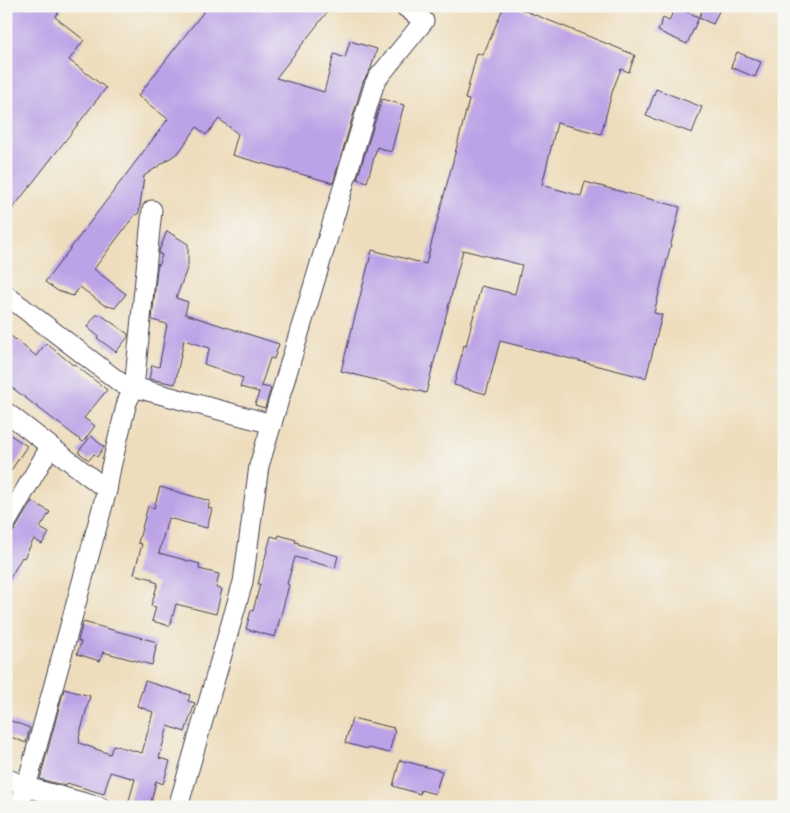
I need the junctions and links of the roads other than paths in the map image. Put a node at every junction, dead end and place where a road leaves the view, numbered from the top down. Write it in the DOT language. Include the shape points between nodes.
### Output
graph roads {
  1 [pos="404,6"];
  2 [pos="425,13"];
  3 [pos="152,210"];
  4 [pos="6,296"];
  5 [pos="134,388"];
  6 [pos="6,412"];
  7 [pos="272,424"];
  8 [pos="50,447"];
  9 [pos="108,490"];
  10 [pos="6,523"];
  11 [pos="6,778"];
  12 [pos="26,787"];
  13 [pos="20,807"];
  14 [pos="100,807"];
  15 [pos="178,807"];
  1 -- 2 [label="street"];
  2 -- 7 [label="street" via="424,22 374,85"];
  3 -- 5 [label="street"];
  4 -- 5 [label="street" via="122,384"];
  5 -- 7 [label="street"];
  5 -- 9 [label="street" via="127,402"];
  6 -- 8 [label="street"];
  7 -- 15 [label="street" via="259,466 243,582"];
  8 -- 9 [label="street"];
  8 -- 10 [label="street"];
  9 -- 12 [label="street"];
  11 -- 12 [label="street"];
  12 -- 13 [label="street"];
  12 -- 14 [label="street"];
}
